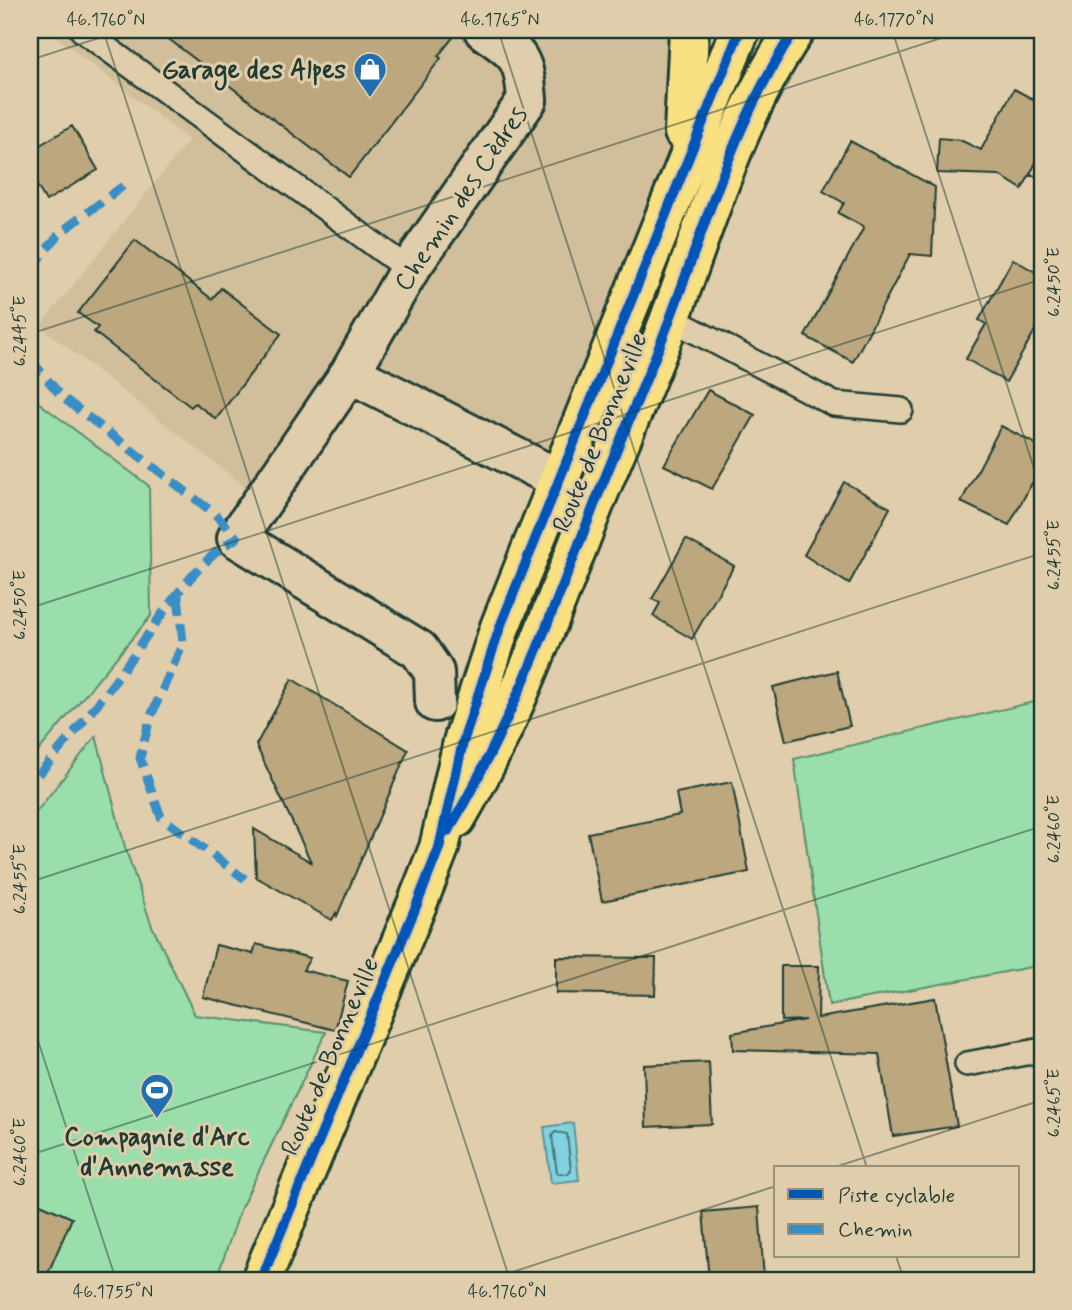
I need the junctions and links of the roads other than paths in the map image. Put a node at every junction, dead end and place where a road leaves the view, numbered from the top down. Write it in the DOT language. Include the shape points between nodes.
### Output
graph roads {
  1 [pos="82,30"];
  2 [pos="484,30"];
  3 [pos="689,30"];
  4 [pos="740,30"];
  5 [pos="795,30"];
  6 [pos="678,184"];
  7 [pos="409,270"];
  8 [pos="670,318"];
  9 [pos="350,373"];
  10 [pos="901,410"];
  11 [pos="558,479"];
  12 [pos="435,702"];
  13 [pos="439,848"];
  14 [pos="1042,1050"];
  15 [pos="967,1064"];
  16 [pos="261,1280"];
  1 -- 7 [label="lane"];
  2 -- 7 [label="street, Chemin des Cèdres" via="512,50 525,68 527,100"];
  3 -- 6 [label="main road"];
  4 -- 6 [label="main road, Route de Bonneville"];
  5 -- 8 [label="main road, Route de Bonneville" via="727,163"];
  6 -- 11 [label="main road, Route de Bonneville"];
  7 -- 9 [label="street, Chemin des Cèdres"];
  8 -- 10 [label="lane" via="834,404"];
  8 -- 13 [label="main road, Route de Bonneville" via="535,656 485,769"];
  9 -- 11 [label="street"];
  9 -- 12 [label="street, Chemin des Cèdres" via="237,538 419,650 434,672"];
  11 -- 13 [label="main road, Route de Bonneville" via="477,691"];
  13 -- 16 [label="main road, Route de Bonneville"];
  14 -- 15 [label="lane"];
}
